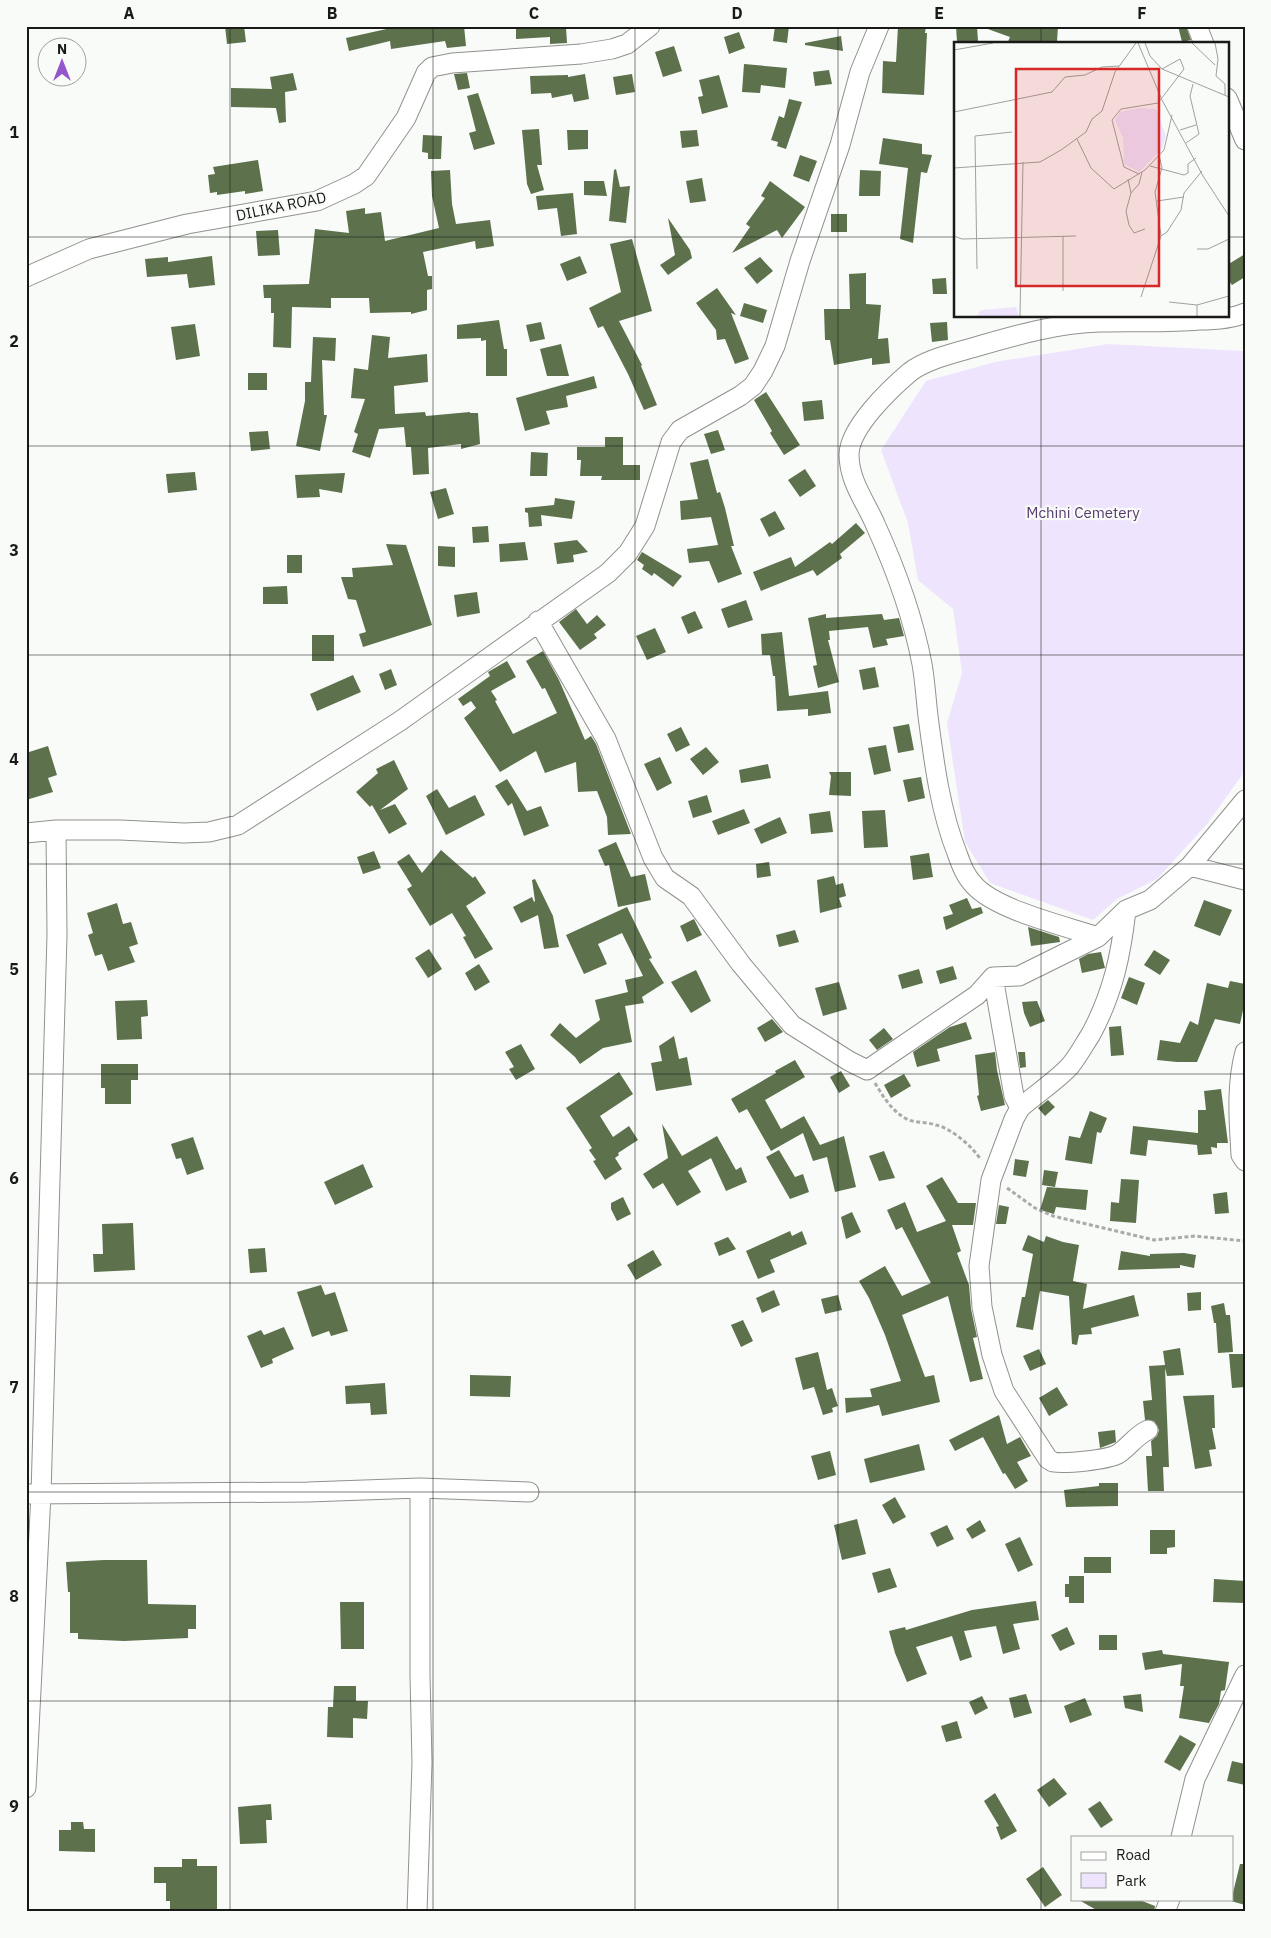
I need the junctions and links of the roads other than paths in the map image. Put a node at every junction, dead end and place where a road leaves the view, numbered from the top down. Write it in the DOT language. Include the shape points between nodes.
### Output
graph roads {
  1 [pos="650,26"];
  2 [pos="879,26"];
  3 [pos="1197,26"];
  4 [pos="1203,42"];
  5 [pos="1228,100"];
  6 [pos="1245,140"];
  7 [pos="26,277"];
  8 [pos="1245,313"];
  9 [pos="1228,317"];
  10 [pos="1222,318"];
  11 [pos="538,621"];
  12 [pos="1245,800"];
  13 [pos="56,830"];
  14 [pos="26,833"];
  15 [pos="1190,866"];
  16 [pos="1245,880"];
  17 [pos="1126,910"];
  18 [pos="1098,937"];
  19 [pos="993,978"];
  20 [pos="1245,1052"];
  21 [pos="1020,1108"];
  22 [pos="1245,1161"];
  23 [pos="1148,1430"];
  24 [pos="420,1488"];
  25 [pos="529,1492"];
  26 [pos="34,1494"];
  27 [pos="1245,1675"];
  28 [pos="26,1788"];
  29 [pos="1182,1836"];
  30 [pos="1170,1900"];
  31 [pos="418,1912"];
  32 [pos="1165,1912"];
  1 -- 7 [label="street, DILIKA ROAD" via="627,44 612,50 452,62 432,67 421,81 406,118 366,176 354,184 317,201 187,224 89,249"];
  2 -- 11 [label="street" via="860,72 840,145 775,346 763,371 753,386 740,396 680,430 671,442 646,526 628,553 608,573"];
  3 -- 4 [label="street"];
  5 -- 6 [label="street"];
  8 -- 9 [label="street"];
  10 -- 18 [label="street" via="1097,322 1053,328 996,340 934,359 913,370 896,385 855,434 849,451 856,487 875,523 907,607 922,664 941,802 964,871 974,886 992,900"];
  11 -- 13 [label="street" via="400,721 238,824 209,832 184,834"];
  11 -- 19 [label="street" via="606,740 653,858 665,878 692,896 741,964 792,1025 867,1070 977,995"];
  12 -- 15 [label="street"];
  13 -- 14 [label="street"];
  13 -- 26 [label="street" via="57,935"];
  15 -- 16 [label="street"];
  15 -- 17 [label="street" via="1150,900"];
  17 -- 18 [label="street"];
  17 -- 21 [label="street" via="1121,953 1098,1022 1069,1066"];
  18 -- 19 [label="street" via="1019,976"];
  19 -- 21 [label="street" via="1014,1096"];
  20 -- 22 [label="street" via="1238,1097 1241,1155"];
  21 -- 23 [label="street" via="991,1180 979,1266 984,1317 1004,1391 1053,1462 1110,1457"];
  24 -- 25 [label="street"];
  24 -- 26 [label="street"];
  24 -- 31 [label="street" via="422,1763"];
  26 -- 28 [label="street"];
  27 -- 29 [label="street" via="1195,1779"];
  30 -- 32 [label="street"];
}
